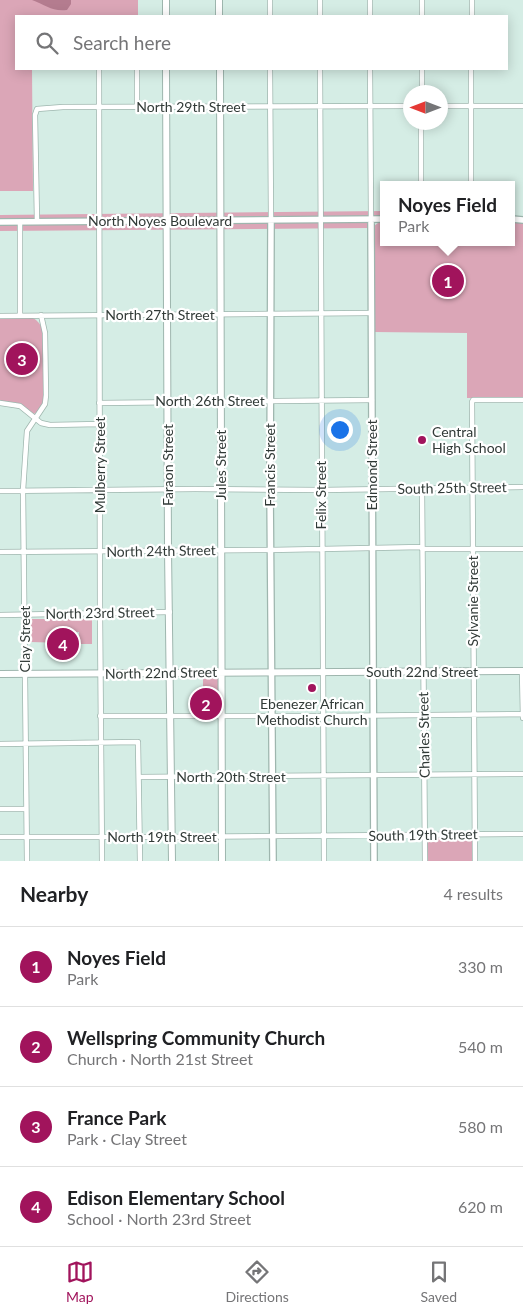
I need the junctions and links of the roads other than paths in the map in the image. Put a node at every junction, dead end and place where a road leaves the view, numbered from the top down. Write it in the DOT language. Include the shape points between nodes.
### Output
graph roads {
  1 [pos="166,0"];
  2 [pos="219,0"];
  3 [pos="270,0"];
  4 [pos="320,0"];
  5 [pos="370,0"];
  6 [pos="422,0"];
  7 [pos="472,0"];
  8 [pos="166,15"];
  9 [pos="219,15"];
  10 [pos="270,15"];
  11 [pos="320,15"];
  12 [pos="370,15"];
  13 [pos="422,15"];
  14 [pos="472,15"];
  15 [pos="100,70"];
  16 [pos="137,70"];
  17 [pos="166,70"];
  18 [pos="220,70"];
  19 [pos="270,70"];
  20 [pos="320,70"];
  21 [pos="370,70"];
  22 [pos="422,70"];
  23 [pos="471,70"];
  24 [pos="422,85"];
  25 [pos="320,106"];
  26 [pos="370,106"];
  27 [pos="403,106"];
  28 [pos="448,106"];
  29 [pos="471,106"];
  30 [pos="523,106"];
  31 [pos="99,107"];
  32 [pos="137,107"];
  33 [pos="270,107"];
  34 [pos="166,108"];
  35 [pos="220,108"];
  36 [pos="422,130"];
  37 [pos="421,181"];
  38 [pos="471,181"];
  39 [pos="221,220"];
  40 [pos="271,220"];
  41 [pos="320,220"];
  42 [pos="371,220"];
  43 [pos="380,220"];
  44 [pos="37,221"];
  45 [pos="100,221"];
  46 [pos="167,221"];
  47 [pos="0,222"];
  48 [pos="20,222"];
  49 [pos="371,313"];
  50 [pos="271,314"];
  51 [pos="320,314"];
  52 [pos="20,315"];
  53 [pos="41,315"];
  54 [pos="100,315"];
  55 [pos="167,315"];
  56 [pos="221,315"];
  57 [pos="0,316"];
  58 [pos="271,400"];
  59 [pos="321,400"];
  60 [pos="372,400"];
  61 [pos="523,400"];
  62 [pos="167,401"];
  63 [pos="222,401"];
  64 [pos="100,402"];
  65 [pos="0,403"];
  66 [pos="35,419"];
  67 [pos="100,424"];
  68 [pos="523,487"];
  69 [pos="422,488"];
  70 [pos="472,488"];
  71 [pos="168,489"];
  72 [pos="221,489"];
  73 [pos="270,489"];
  74 [pos="372,489"];
  75 [pos="23,490"];
  76 [pos="100,490"];
  77 [pos="321,490"];
  78 [pos="0,491"];
  79 [pos="372,548"];
  80 [pos="422,548"];
  81 [pos="472,548"];
  82 [pos="321,549"];
  83 [pos="523,549"];
  84 [pos="168,550"];
  85 [pos="221,550"];
  86 [pos="270,550"];
  87 [pos="0,552"];
  88 [pos="24,552"];
  89 [pos="100,552"];
  90 [pos="100,612"];
  91 [pos="170,612"];
  92 [pos="0,615"];
  93 [pos="25,615"];
  94 [pos="523,671"];
  95 [pos="373,672"];
  96 [pos="423,672"];
  97 [pos="473,672"];
  98 [pos="171,673"];
  99 [pos="222,673"];
  100 [pos="271,673"];
  101 [pos="322,673"];
  102 [pos="0,674"];
  103 [pos="25,674"];
  104 [pos="100,674"];
  105 [pos="424,714"];
  106 [pos="473,714"];
  107 [pos="523,714"];
  108 [pos="100,716"];
  109 [pos="171,716"];
  110 [pos="222,716"];
  111 [pos="272,716"];
  112 [pos="322,716"];
  113 [pos="373,716"];
  114 [pos="523,718"];
  115 [pos="101,743"];
  116 [pos="0,744"];
  117 [pos="26,744"];
  118 [pos="474,774"];
  119 [pos="523,774"];
  120 [pos="374,775"];
  121 [pos="424,775"];
  122 [pos="273,776"];
  123 [pos="322,776"];
  124 [pos="139,777"];
  125 [pos="172,777"];
  126 [pos="222,777"];
  127 [pos="0,809"];
  128 [pos="26,809"];
  129 [pos="474,834"];
  130 [pos="523,834"];
  131 [pos="425,835"];
  132 [pos="273,836"];
  133 [pos="323,836"];
  134 [pos="374,836"];
  135 [pos="0,837"];
  136 [pos="26,837"];
  137 [pos="102,837"];
  138 [pos="140,837"];
  139 [pos="172,837"];
  140 [pos="222,837"];
  141 [pos="27,861"];
  142 [pos="102,861"];
  143 [pos="140,861"];
  144 [pos="172,861"];
  145 [pos="222,861"];
  146 [pos="273,861"];
  147 [pos="324,861"];
  148 [pos="374,861"];
  149 [pos="425,861"];
  150 [pos="474,861"];
  1 -- 8 [label="main road"];
  2 -- 9 [label="main road"];
  3 -- 10 [label="street"];
  4 -- 11 [label="street"];
  5 -- 12 [label="street"];
  6 -- 13 [label="street"];
  7 -- 14 [label="street"];
  15 -- 31 [label="street, Mulberry Street"];
  16 -- 32 [label="street"];
  17 -- 34 [label="main road, Faraon Street"];
  18 -- 35 [label="main road, Jules Street"];
  19 -- 33 [label="street, Francis Street"];
  20 -- 25 [label="street, Felix Street"];
  21 -- 26 [label="street, Edmond Street"];
  22 -- 24 [label="street"];
  23 -- 29 [label="street"];
  25 -- 26 [label="street, North 29th Street"];
  25 -- 33 [label="street, North 29th Street"];
  25 -- 41 [label="street, Felix Street"];
  26 -- 27 [label="street, North 29th Street"];
  26 -- 42 [label="street, Edmond Street"];
  28 -- 29 [label="street"];
  29 -- 30 [label="street"];
  29 -- 38 [label="street"];
  31 -- 32 [label="street, North 29th Street"];
  31 -- 44 [label="street, North 29th Street" via="39,108 35,111"];
  31 -- 45 [label="street, Mulberry Street"];
  32 -- 34 [label="street, North 29th Street"];
  33 -- 35 [label="street, North 29th Street"];
  33 -- 40 [label="street, Francis Street"];
  34 -- 35 [label="street, North 29th Street"];
  34 -- 46 [label="main road, Faraon Street"];
  35 -- 39 [label="main road, Jules Street"];
  36 -- 37 [label="street"];
  39 -- 40 [label="street, North Noyes Boulevard"];
  39 -- 46 [label="street, North Noyes Boulevard"];
  39 -- 56 [label="main road, Jules Street"];
  40 -- 41 [label="street, North Noyes Boulevard"];
  40 -- 50 [label="street, Francis Street"];
  41 -- 42 [label="street, North Noyes Boulevard"];
  41 -- 51 [label="street, Felix Street"];
  42 -- 43 [label="street, North Noyes Boulevard"];
  42 -- 49 [label="street, Edmond Street"];
  44 -- 45 [label="street, North Noyes Boulevard"];
  44 -- 48 [label="street, North Noyes Boulevard"];
  45 -- 46 [label="street, North Noyes Boulevard"];
  45 -- 54 [label="street, Mulberry Street"];
  46 -- 55 [label="main road, Faraon Street"];
  47 -- 48 [label="street, North Noyes Boulevard"];
  48 -- 52 [label="street"];
  49 -- 51 [label="street, North 27th Street"];
  49 -- 60 [label="street, Edmond Street"];
  50 -- 51 [label="street, North 27th Street"];
  50 -- 56 [label="street, North 27th Street"];
  50 -- 58 [label="street, Francis Street"];
  51 -- 59 [label="street, Felix Street"];
  52 -- 53 [label="street, North 27th Street"];
  52 -- 57 [label="street, North 27th Street"];
  53 -- 54 [label="street, North 27th Street"];
  53 -- 66 [label="street" via="46,333 45,404"];
  54 -- 55 [label="street, North 27th Street"];
  54 -- 64 [label="street, Mulberry Street"];
  55 -- 56 [label="street, North 27th Street"];
  55 -- 62 [label="main road, Faraon Street"];
  56 -- 63 [label="main road, Jules Street"];
  58 -- 59 [label="street, North 26th Street"];
  58 -- 63 [label="street, North 26th Street"];
  58 -- 73 [label="street, Francis Street"];
  59 -- 60 [label="street, North 26th Street"];
  59 -- 77 [label="street, Felix Street"];
  60 -- 74 [label="street, Edmond Street"];
  61 -- 70 [label="street, Sylvanie Street" via="472,402"];
  62 -- 63 [label="street, North 26th Street"];
  62 -- 64 [label="street, North 26th Street"];
  62 -- 71 [label="main road, Faraon Street"];
  63 -- 72 [label="main road, Jules Street"];
  64 -- 67 [label="street, Mulberry Street"];
  65 -- 66 [label="street" via="18,405"];
  66 -- 67 [label="street" via="50,425"];
  66 -- 75 [label="street, Clay Street" via="27,431"];
  67 -- 76 [label="street, Mulberry Street"];
  68 -- 70 [label="street, South 25th Street"];
  69 -- 70 [label="street, South 25th Street"];
  69 -- 74 [label="street, South 25th Street"];
  69 -- 80 [label="street, Charles Street"];
  70 -- 81 [label="street, Sylvanie Street"];
  71 -- 72 [label="street, South 25th Street"];
  71 -- 76 [label="street, South 25th Street"];
  71 -- 84 [label="main road, Faraon Street"];
  72 -- 73 [label="street, South 25th Street"];
  72 -- 85 [label="main road, Jules Street"];
  73 -- 77 [label="street, South 25th Street"];
  73 -- 86 [label="street, Francis Street"];
  74 -- 77 [label="street, South 25th Street"];
  74 -- 79 [label="street, Edmond Street"];
  75 -- 76 [label="street, South 25th Street"];
  75 -- 78 [label="street, South 25th Street"];
  75 -- 88 [label="street, Clay Street"];
  76 -- 89 [label="street, Mulberry Street"];
  77 -- 82 [label="street, Felix Street"];
  79 -- 80 [label="street, North 24th Street"];
  79 -- 82 [label="street, North 24th Street"];
  79 -- 95 [label="street, Edmond Street"];
  80 -- 81 [label="street, North 24th Street"];
  80 -- 96 [label="street, Charles Street"];
  81 -- 83 [label="street, North 24th Street"];
  81 -- 97 [label="street, Sylvanie Street"];
  82 -- 86 [label="street, North 24th Street"];
  82 -- 101 [label="street, Felix Street"];
  84 -- 85 [label="street, North 24th Street"];
  84 -- 89 [label="street, North 24th Street"];
  84 -- 91 [label="main road, Faraon Street"];
  85 -- 86 [label="street, North 24th Street"];
  85 -- 99 [label="main road, Jules Street"];
  86 -- 100 [label="street, Francis Street"];
  87 -- 88 [label="street, North 24th Street"];
  88 -- 89 [label="street, North 24th Street"];
  88 -- 93 [label="street, Clay Street"];
  89 -- 90 [label="street, Mulberry Street"];
  90 -- 91 [label="street, North 23rd Street"];
  90 -- 93 [label="street, North 23rd Street"];
  90 -- 104 [label="street, Mulberry Street"];
  91 -- 98 [label="main road, Faraon Street"];
  92 -- 93 [label="street, North 23rd Street"];
  93 -- 103 [label="street, Clay Street"];
  94 -- 97 [label="main road, South 22nd Street"];
  94 -- 107 [label="street"];
  95 -- 96 [label="main road, South 22nd Street"];
  95 -- 101 [label="main road, South 22nd Street"];
  95 -- 113 [label="street, Edmond Street"];
  96 -- 97 [label="main road, South 22nd Street"];
  96 -- 105 [label="street, Charles Street"];
  97 -- 106 [label="street, Sylvanie Street"];
  98 -- 99 [label="main road, North 22nd Street"];
  98 -- 104 [label="main road, North 22nd Street"];
  98 -- 109 [label="main road, Faraon Street"];
  99 -- 100 [label="main road, North 22nd Street"];
  99 -- 110 [label="main road, Jules Street"];
  100 -- 101 [label="main road, North 22nd Street"];
  100 -- 111 [label="street, Francis Street"];
  101 -- 112 [label="street, Felix Street"];
  102 -- 103 [label="main road, North 22nd Street"];
  103 -- 104 [label="main road, North 22nd Street"];
  103 -- 117 [label="street, Clay Street"];
  104 -- 108 [label="street, Mulberry Street"];
  105 -- 106 [label="street"];
  105 -- 113 [label="street"];
  105 -- 121 [label="street, Charles Street"];
  106 -- 107 [label="street"];
  106 -- 118 [label="street, Sylvanie Street"];
  107 -- 114 [label="street"];
  108 -- 109 [label="street"];
  108 -- 115 [label="street, Mulberry Street"];
  109 -- 110 [label="street"];
  109 -- 125 [label="main road, Faraon Street"];
  110 -- 111 [label="street"];
  110 -- 126 [label="main road, Jules Street"];
  111 -- 112 [label="street"];
  111 -- 122 [label="street, Francis Street"];
  112 -- 113 [label="street"];
  112 -- 123 [label="street, Felix Street"];
  113 -- 120 [label="street, Edmond Street"];
  115 -- 117 [label="street"];
  115 -- 124 [label="street" via="138,742"];
  115 -- 137 [label="street, Mulberry Street"];
  116 -- 117 [label="street"];
  117 -- 128 [label="street, Clay Street"];
  118 -- 119 [label="street, North 20th Street"];
  118 -- 121 [label="street, North 20th Street"];
  118 -- 129 [label="street, Sylvanie Street"];
  120 -- 121 [label="street, North 20th Street"];
  120 -- 123 [label="street, North 20th Street"];
  120 -- 134 [label="street, Edmond Street"];
  121 -- 131 [label="street, Charles Street"];
  122 -- 123 [label="street, North 20th Street"];
  122 -- 126 [label="street, North 20th Street"];
  122 -- 132 [label="street, Francis Street"];
  123 -- 133 [label="street, Felix Street"];
  124 -- 125 [label="street, North 20th Street"];
  124 -- 138 [label="street"];
  125 -- 126 [label="street, North 20th Street"];
  125 -- 139 [label="main road, Faraon Street"];
  126 -- 140 [label="main road, Jules Street"];
  127 -- 128 [label="street"];
  128 -- 136 [label="street, Clay Street"];
  129 -- 130 [label="street, South 19th Street"];
  129 -- 131 [label="street, South 19th Street"];
  129 -- 150 [label="street, Sylvanie Street"];
  131 -- 134 [label="street, South 19th Street"];
  131 -- 149 [label="street, Charles Street"];
  132 -- 133 [label="street, North 19th Street"];
  132 -- 140 [label="street, North 19th Street"];
  132 -- 146 [label="street, Francis Street"];
  133 -- 134 [label="street, South 19th Street"];
  133 -- 147 [label="street, Felix Street"];
  134 -- 148 [label="street, Edmond Street"];
  135 -- 136 [label="street, North 19th Street"];
  136 -- 137 [label="street, North 19th Street"];
  136 -- 141 [label="street, Clay Street"];
  137 -- 138 [label="street, North 19th Street"];
  137 -- 142 [label="street, Mulberry Street"];
  138 -- 139 [label="street, North 19th Street"];
  138 -- 143 [label="street"];
  139 -- 140 [label="street, North 19th Street"];
  139 -- 144 [label="main road, Faraon Street"];
  140 -- 145 [label="main road, Jules Street"];
}
